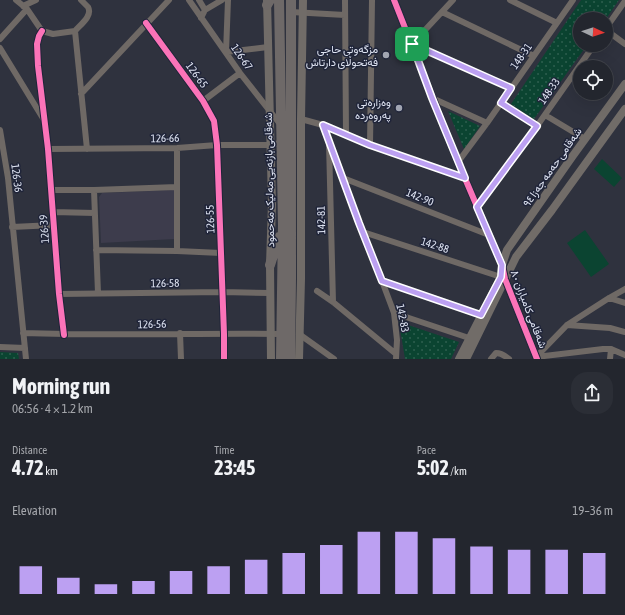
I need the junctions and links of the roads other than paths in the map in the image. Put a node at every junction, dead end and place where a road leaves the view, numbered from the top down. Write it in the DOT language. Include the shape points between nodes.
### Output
graph roads {
  1 [pos="16,0"];
  2 [pos="36,0"];
  3 [pos="81,0"];
  4 [pos="169,0"];
  5 [pos="188,0"];
  6 [pos="200,0"];
  7 [pos="222,0"];
  8 [pos="228,0"];
  9 [pos="279,0"];
  10 [pos="291,0"];
  11 [pos="303,0"];
  12 [pos="345,0"];
  13 [pos="372,0"];
  14 [pos="394,0"];
  15 [pos="453,0"];
  16 [pos="510,0"];
  17 [pos="573,0"];
  18 [pos="625,1"];
  19 [pos="268,2"];
  20 [pos="25,8"];
  21 [pos="205,10"];
  22 [pos="291,12"];
  23 [pos="442,12"];
  24 [pos="303,13"];
  25 [pos="345,15"];
  26 [pos="201,18"];
  27 [pos="613,19"];
  28 [pos="146,23"];
  29 [pos="557,23"];
  30 [pos="42,31"];
  31 [pos="75,31"];
  32 [pos="613,35"];
  33 [pos="0,39"];
  34 [pos="412,44"];
  35 [pos="625,44"];
  36 [pos="268,47"];
  37 [pos="0,48"];
  38 [pos="226,52"];
  39 [pos="589,52"];
  40 [pos="534,56"];
  41 [pos="240,73"];
  42 [pos="625,84"];
  43 [pos="511,88"];
  44 [pos="81,94"];
  45 [pos="432,98"];
  46 [pos="203,101"];
  47 [pos="501,103"];
  48 [pos="269,109"];
  49 [pos="625,109"];
  50 [pos="545,115"];
  51 [pos="302,119"];
  52 [pos="45,121"];
  53 [pos="486,123"];
  54 [pos="280,124"];
  55 [pos="323,125"];
  56 [pos="537,126"];
  57 [pos="0,130"];
  58 [pos="346,134"];
  59 [pos="329,139"];
  60 [pos="585,140"];
  61 [pos="281,143"];
  62 [pos="217,145"];
  63 [pos="270,145"];
  64 [pos="370,145"];
  65 [pos="48,148"];
  66 [pos="178,148"];
  67 [pos="87,149"];
  68 [pos="458,162"];
  69 [pos="0,175"];
  70 [pos="7,175"];
  71 [pos="343,178"];
  72 [pos="465,178"];
  73 [pos="177,187"];
  74 [pos="52,190"];
  75 [pos="94,190"];
  76 [pos="477,207"];
  77 [pos="53,212"];
  78 [pos="95,213"];
  79 [pos="54,225"];
  80 [pos="283,225"];
  81 [pos="12,227"];
  82 [pos="363,232"];
  83 [pos="489,235"];
  84 [pos="96,250"];
  85 [pos="177,251"];
  86 [pos="221,253"];
  87 [pos="270,265"];
  88 [pos="502,265"];
  89 [pos="503,278"];
  90 [pos="296,279"];
  91 [pos="382,281"];
  92 [pos="625,289"];
  93 [pos="317,291"];
  94 [pos="222,292"];
  95 [pos="270,293"];
  96 [pos="59,294"];
  97 [pos="98,294"];
  98 [pos="610,298"];
  99 [pos="332,302"];
  100 [pos="625,303"];
  101 [pos="394,314"];
  102 [pos="481,315"];
  103 [pos="567,325"];
  104 [pos="625,332"];
  105 [pos="23,333"];
  106 [pos="180,333"];
  107 [pos="64,334"];
  108 [pos="224,334"];
  109 [pos="271,334"];
  110 [pos="282,334"];
  111 [pos="299,334"];
  112 [pos="469,338"];
  113 [pos="0,347"];
  114 [pos="24,348"];
  115 [pos="611,350"];
  116 [pos="625,355"];
  117 [pos="396,356"];
  118 [pos="468,358"];
  119 [pos="536,358"];
  120 [pos="26,359"];
  121 [pos="181,359"];
  122 [pos="224,359"];
  123 [pos="271,359"];
  124 [pos="281,359"];
  125 [pos="290,359"];
  126 [pos="299,359"];
  127 [pos="334,359"];
  128 [pos="459,359"];
  129 [pos="491,359"];
  130 [pos="509,359"];
  131 [pos="610,359"];
  1 -- 20 [label="street"];
  2 -- 20 [label="street"];
  3 -- 31 [label="street" via="89,13"];
  4 -- 28 [label="street"];
  5 -- 26 [label="street, 126-67"];
  6 -- 21 [label="street"];
  7 -- 21 [label="street"];
  8 -- 38 [label="street"];
  9 -- 54 [label="highway, شەقامی بازنەیی مەلیک مەحمود"];
  10 -- 22 [label="highway, شەقامی بازنەیی مەلیک مەحمود"];
  11 -- 24 [label="main road"];
  12 -- 25 [label="street"];
  13 -- 64 [label="street"];
  14 -- 34 [label="street, شەقامی کامیاران ٨٠"];
  15 -- 23 [label="street"];
  16 -- 29 [label="street"];
  17 -- 29 [label="street, 148-31"];
  18 -- 27 [label="street"];
  19 -- 36 [label="main road"];
  20 -- 30 [label="street"];
  20 -- 33 [label="street"];
  21 -- 26 [label="street"];
  22 -- 24 [label="street"];
  22 -- 90 [label="highway, شەقامی بازنەیی مەلیک مەحمود"];
  23 -- 34 [label="street"];
  23 -- 40 [label="street"];
  24 -- 25 [label="street"];
  24 -- 51 [label="main road"];
  25 -- 58 [label="street"];
  26 -- 38 [label="street, 126-67"];
  28 -- 44 [label="street"];
  28 -- 46 [label="street, 126-65"];
  29 -- 40 [label="street, 148-31"];
  30 -- 31 [label="street" via="53,34"];
  30 -- 52 [label="street, 126-39" via="37,44"];
  31 -- 44 [label="street"];
  32 -- 35 [label="street"];
  34 -- 43 [label="street"];
  34 -- 45 [label="street, شەقامی کامیاران ٨٠"];
  36 -- 38 [label="street"];
  36 -- 48 [label="main road"];
  37 -- 52 [label="street"];
  38 -- 41 [label="street, 126-67"];
  39 -- 50 [label="street, 148-33"];
  40 -- 43 [label="street, 148-31"];
  41 -- 46 [label="street"];
  41 -- 48 [label="street, 126-67"];
  42 -- 60 [label="main road, شەقامی حەمە جەزا ٩٤"];
  43 -- 47 [label="street, 148-31"];
  44 -- 67 [label="street"];
  45 -- 53 [label="street"];
  45 -- 68 [label="street, شەقامی کامیاران ٨٠"];
  46 -- 62 [label="street, 126-65" via="214,121"];
  47 -- 53 [label="street, 148-31"];
  47 -- 56 [label="street"];
  48 -- 54 [label="street, 126-67"];
  48 -- 63 [label="main road"];
  49 -- 89 [label="main road"];
  50 -- 56 [label="street, 148-33"];
  50 -- 60 [label="street"];
  51 -- 55 [label="street"];
  51 -- 90 [label="main road"];
  52 -- 65 [label="street, 126-39"];
  53 -- 68 [label="street, 148-31"];
  54 -- 61 [label="highway, شەقامی بازنەیی مەلیک مەحمود"];
  55 -- 58 [label="street"];
  55 -- 59 [label="street, 142-83"];
  56 -- 76 [label="street, 148-33"];
  57 -- 70 [label="street, 126-36"];
  58 -- 64 [label="street"];
  59 -- 71 [label="street, 142-83"];
  59 -- 99 [label="street, 142-81"];
  60 -- 88 [label="main road, شەقامی حەمە جەزا ٩٤" via="507,250"];
  61 -- 63 [label="street, 126-66"];
  61 -- 80 [label="highway, شەقامی بازنەیی مەلیک مەحمود"];
  62 -- 63 [label="street, 126-66"];
  62 -- 66 [label="street, 126-66"];
  62 -- 86 [label="street, 126-55"];
  63 -- 87 [label="main road"];
  64 -- 72 [label="street"];
  65 -- 67 [label="street, 126-66"];
  65 -- 74 [label="street, 126-39"];
  66 -- 67 [label="street, 126-66"];
  66 -- 73 [label="street"];
  68 -- 72 [label="street, شەقامی کامیاران ٨٠"];
  69 -- 70 [label="street"];
  70 -- 81 [label="street, 126-36"];
  71 -- 82 [label="street, 142-83"];
  71 -- 83 [label="street, 142-90"];
  72 -- 76 [label="street, شەقامی کامیاران ٨٠"];
  73 -- 75 [label="street"];
  73 -- 85 [label="street"];
  74 -- 75 [label="street"];
  74 -- 77 [label="street, 126-39"];
  75 -- 78 [label="street"];
  76 -- 83 [label="street, شەقامی کامیاران ٨٠"];
  77 -- 78 [label="street"];
  77 -- 79 [label="street, 126-39"];
  78 -- 84 [label="street"];
  79 -- 81 [label="street"];
  79 -- 96 [label="street, 126-39"];
  80 -- 87 [label="highway"];
  80 -- 110 [label="highway, شەقامی بازنەیی مەلیک مەحمود"];
  81 -- 105 [label="street, 126-36"];
  82 -- 89 [label="street, 142-88"];
  82 -- 91 [label="street, 142-83"];
  83 -- 88 [label="street, شەقامی کامیاران ٨٠"];
  84 -- 85 [label="street"];
  84 -- 97 [label="street"];
  85 -- 86 [label="street"];
  86 -- 94 [label="street, 126-55"];
  87 -- 95 [label="main road"];
  88 -- 89 [label="main road, شەقامی حەمە جەزا ٩٤"];
  89 -- 102 [label="main road"];
  89 -- 118 [label="main road"];
  89 -- 119 [label="street, شەقامی کامیاران ٨٠"];
  90 -- 111 [label="main road"];
  90 -- 125 [label="highway, شەقامی بازنەیی مەلیک مەحمود"];
  91 -- 101 [label="street, 142-83"];
  91 -- 102 [label="street"];
  92 -- 98 [label="street"];
  93 -- 99 [label="street"];
  94 -- 95 [label="street, 126-58"];
  94 -- 97 [label="street, 126-58"];
  94 -- 108 [label="street, 126-55"];
  95 -- 109 [label="main road"];
  96 -- 97 [label="street, 126-58"];
  96 -- 107 [label="street, 126-39"];
  98 -- 100 [label="street"];
  98 -- 103 [label="street"];
  99 -- 117 [label="street"];
  101 -- 112 [label="street"];
  101 -- 117 [label="street, 142-83"];
  102 -- 112 [label="main road"];
  103 -- 104 [label="street" via="610,328"];
  103 -- 119 [label="street"];
  105 -- 107 [label="street, 126-56"];
  105 -- 114 [label="street, 126-36"];
  106 -- 107 [label="street, 126-56"];
  106 -- 108 [label="street, 126-56"];
  106 -- 121 [label="street"];
  108 -- 109 [label="street, 126-56"];
  108 -- 122 [label="street, 126-55"];
  109 -- 110 [label="street, 126-56"];
  109 -- 123 [label="main road"];
  110 -- 124 [label="highway, شەقامی بازنەیی مەلیک مەحمود"];
  111 -- 126 [label="main road"];
  111 -- 127 [label="street"];
  112 -- 128 [label="main road"];
  113 -- 114 [label="street"];
  114 -- 120 [label="street, 126-36"];
  115 -- 116 [label="street"];
  115 -- 119 [label="street"];
  115 -- 131 [label="street"];
  129 -- 130 [label="street" via="496,353 500,353"];
}
